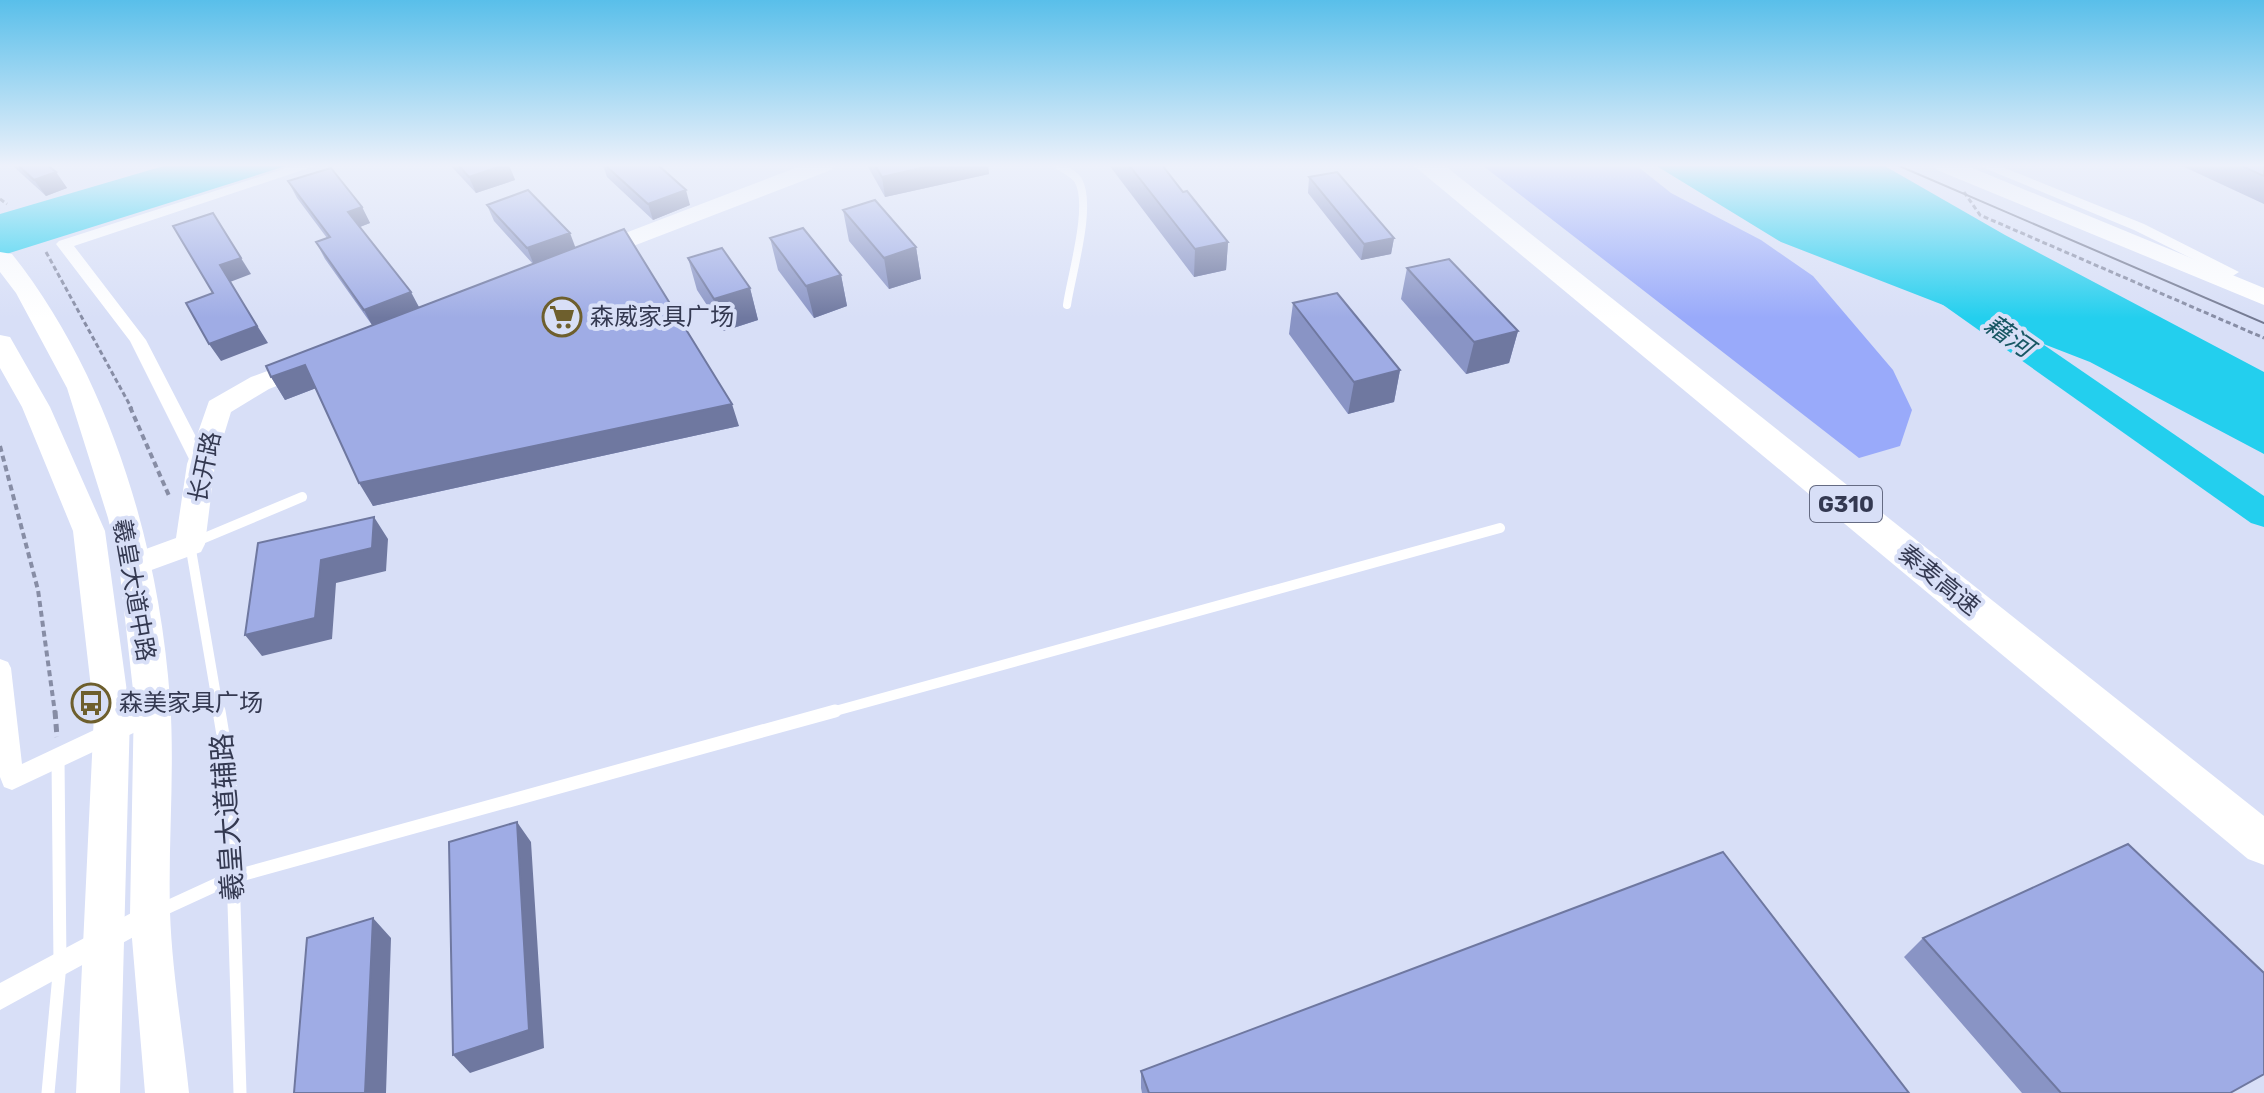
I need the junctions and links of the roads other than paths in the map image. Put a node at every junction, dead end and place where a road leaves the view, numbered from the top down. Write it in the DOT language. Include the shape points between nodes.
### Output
graph roads {
  1 [pos="152,216"];
  2 [pos="691,216"];
  3 [pos="1083,216"];
  4 [pos="1490,216"];
  5 [pos="1517,216"];
  6 [pos="2081,216"];
  7 [pos="2081,216"];
  8 [pos="2112,216"];
  9 [pos="3,259"];
  10 [pos="567,264"];
  11 [pos="2231,272"];
  12 [pos="2264,286"];
  13 [pos="2264,297"];
  14 [pos="1067,305"];
  15 [pos="0,343"];
  16 [pos="333,355"];
  17 [pos="201,464"];
  18 [pos="302,497"];
  19 [pos="1500,528"];
  20 [pos="190,544"];
  21 [pos="135,565"];
  22 [pos="0,668"];
  23 [pos="151,714"];
  24 [pos="111,735"];
  25 [pos="58,759"];
  26 [pos="2264,815"];
  27 [pos="2264,844"];
  28 [pos="233,877"];
  29 [pos="150,915"];
  30 [pos="102,941"];
  31 [pos="60,964"];
  32 [pos="0,997"];
  33 [pos="168,1089"];
  34 [pos="48,1093"];
  35 [pos="98,1093"];
  36 [pos="240,1093"];
  1 -- 17 [label="street" via="64,244 138,340"];
  2 -- 10 [label="street"];
  3 -- 14 [label="lane"];
  4 -- 27 [label="highway, 秦麦高速 / G310"];
  5 -- 26 [label="highway, 秦麦高速 / G310"];
  6 -- 11 [label="main road"];
  7 -- 13 [label="main road"];
  8 -- 11 [label="street"];
  9 -- 21 [label="main road, 羲皇大道中路" via="28,291 81,388"];
  11 -- 12 [label="main road"];
  15 -- 24 [label="main road, 羲皇大道中路" via="36,407 89,531"];
  16 -- 17 [label="street, 长开路" via="260,383 219,407"];
  17 -- 20 [label="street, 长开路"];
  18 -- 20 [label="lane"];
  19 -- 28 [label="lane"];
  20 -- 21 [label="street"];
  20 -- 28 [label="lane, 羲皇大道辅路" via="230,777"];
  21 -- 23 [label="main road, 羲皇大道中路"];
  22 -- 25 [label="street" via="12,780"];
  23 -- 24 [label="street"];
  23 -- 29 [label="main road, 羲皇大道中路"];
  24 -- 25 [label="street"];
  24 -- 30 [label="main road, 羲皇大道中路"];
  25 -- 31 [label="lane"];
  28 -- 29 [label="lane"];
  28 -- 36 [label="lane, 羲皇大道辅路"];
  29 -- 30 [label="street"];
  29 -- 33 [label="main road, 羲皇大道中路"];
  30 -- 31 [label="street"];
  30 -- 35 [label="main road, 羲皇大道中路"];
  31 -- 32 [label="street"];
  31 -- 34 [label="lane"];
}
